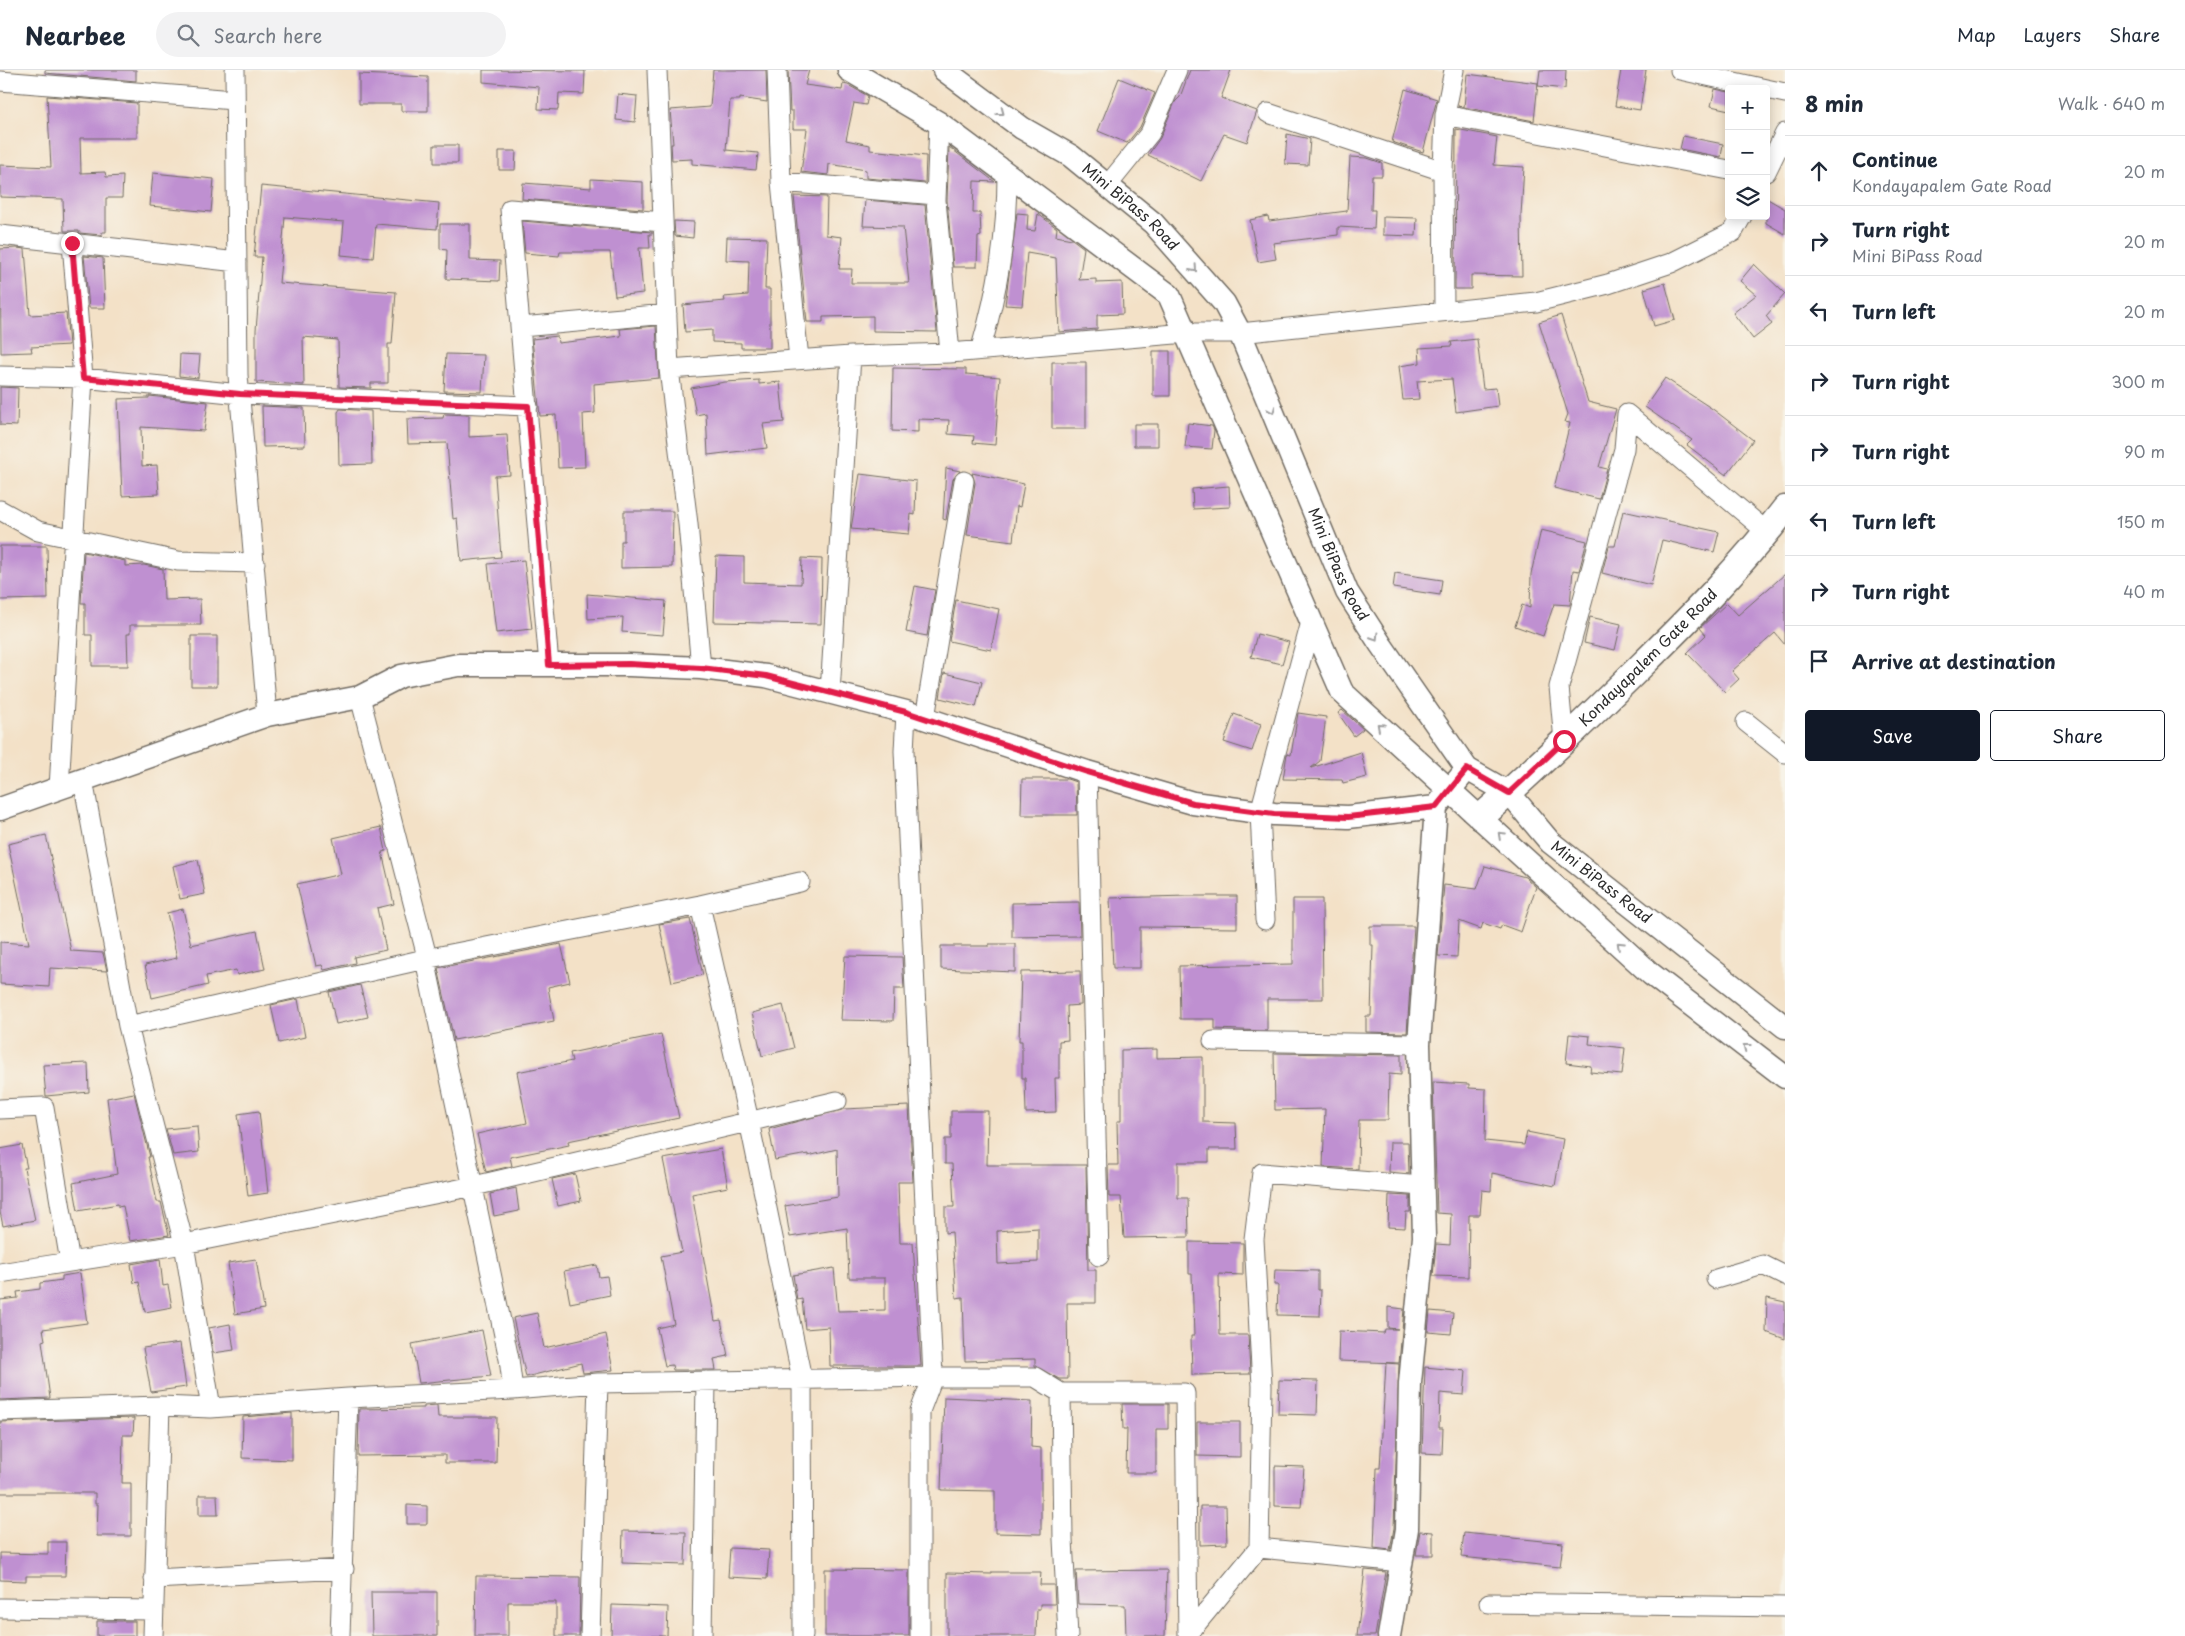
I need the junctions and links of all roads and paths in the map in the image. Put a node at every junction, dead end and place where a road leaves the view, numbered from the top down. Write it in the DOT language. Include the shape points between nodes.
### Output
graph roads {
  1 [pos="234,70"];
  2 [pos="657,70"];
  3 [pos="777,70"];
  4 [pos="849,70"];
  5 [pos="944,70"];
  6 [pos="1177,70"];
  7 [pos="1454,70"];
  8 [pos="1680,70"];
  9 [pos="965,76"];
  10 [pos="0,81"];
  11 [pos="1748,85"];
  12 [pos="1770,90"];
  13 [pos="1785,93"];
  14 [pos="234,100"];
  15 [pos="1268,113"];
  16 [pos="1445,115"];
  17 [pos="939,123"];
  18 [pos="1785,133"];
  19 [pos="1770,164"];
  20 [pos="1725,169"];
  21 [pos="1442,171"];
  22 [pos="1008,174"];
  23 [pos="781,182"];
  24 [pos="1107,186"];
  25 [pos="936,195"];
  26 [pos="1740,220"];
  27 [pos="664,222"];
  28 [pos="0,235"];
  29 [pos="72,243"];
  30 [pos="237,262"];
  31 [pos="1444,311"];
  32 [pos="667,314"];
  33 [pos="521,328"];
  34 [pos="1187,333"];
  35 [pos="1240,333"];
  36 [pos="981,348"];
  37 [pos="950,353"];
  38 [pos="851,356"];
  39 [pos="799,359"];
  40 [pos="669,369"];
  41 [pos="0,376"];
  42 [pos="83,378"];
  43 [pos="240,394"];
  44 [pos="528,406"];
  45 [pos="964,481"];
  46 [pos="1785,509"];
  47 [pos="0,510"];
  48 [pos="1767,532"];
  49 [pos="74,539"];
  50 [pos="255,563"];
  51 [pos="1311,622"];
  52 [pos="549,665"];
  53 [pos="701,668"];
  54 [pos="830,693"];
  55 [pos="360,697"];
  56 [pos="267,715"];
  57 [pos="915,715"];
  58 [pos="1746,722"];
  59 [pos="1564,741"];
  60 [pos="1785,754"];
  61 [pos="1467,769"];
  62 [pos="1087,772"];
  63 [pos="83,780"];
  64 [pos="59,788"];
  65 [pos="1450,789"];
  66 [pos="1509,793"];
  67 [pos="1436,807"];
  68 [pos="0,809"];
  69 [pos="1260,812"];
  70 [pos="1481,817"];
  71 [pos="800,882"];
  72 [pos="700,905"];
  73 [pos="1265,920"];
  74 [pos="425,959"];
  75 [pos="1783,1021"];
  76 [pos="128,1026"];
  77 [pos="1213,1041"];
  78 [pos="1419,1044"];
  79 [pos="1785,1077"];
  80 [pos="837,1101"];
  81 [pos="0,1109"];
  82 [pos="749,1121"];
  83 [pos="474,1186"];
  84 [pos="1422,1186"];
  85 [pos="184,1244"];
  86 [pos="1099,1256"];
  87 [pos="70,1262"];
  88 [pos="0,1273"];
  89 [pos="1785,1276"];
  90 [pos="1716,1279"];
  91 [pos="933,1377"];
  92 [pos="802,1379"];
  93 [pos="706,1381"];
  94 [pos="598,1383"];
  95 [pos="514,1390"];
  96 [pos="1061,1393"];
  97 [pos="348,1398"];
  98 [pos="160,1406"];
  99 [pos="211,1408"];
  100 [pos="0,1411"];
  101 [pos="1259,1548"];
  102 [pos="1401,1562"];
  103 [pos="344,1569"];
  104 [pos="154,1578"];
  105 [pos="1489,1603"];
  106 [pos="1785,1607"];
  107 [pos="0,1608"];
  108 [pos="153,1610"];
  109 [pos="1188,1635"];
  110 [pos="153,1636"];
  111 [pos="340,1636"];
  112 [pos="590,1636"];
  113 [pos="702,1636"];
  114 [pos="802,1636"];
  115 [pos="920,1636"];
  116 [pos="1068,1636"];
  117 [pos="1389,1636"];
  1 -- 14 [label="street"];
  2 -- 27 [label="street"];
  3 -- 23 [label="street"];
  4 -- 17 [label="street"];
  5 -- 9 [label="street, Mini BiPass Road"];
  6 -- 24 [label="street" via="1150,133"];
  7 -- 16 [label="street"];
  8 -- 11 [label="street"];
  9 -- 24 [label="street, Mini BiPass Road, one-way" via="1022,128 1071,156"];
  10 -- 14 [label="street"];
  12 -- 13 [label="street"];
  14 -- 30 [label="street"];
  15 -- 21 [label="street"];
  16 -- 20 [label="street"];
  16 -- 21 [label="street"];
  17 -- 22 [label="street"];
  17 -- 25 [label="street"];
  18 -- 19 [label="street"];
  21 -- 31 [label="street"];
  22 -- 34 [label="street" via="1169,295"];
  22 -- 36 [label="street" via="1007,216 996,296"];
  23 -- 25 [label="street"];
  23 -- 39 [label="street"];
  24 -- 35 [label="street, Mini BiPass Road, one-way" via="1153,223 1224,303"];
  25 -- 37 [label="street"];
  26 -- 31 [label="street" via="1733,232 1671,263 1608,284 1536,302"];
  27 -- 32 [label="street"];
  27 -- 33 [label="street" via="510,209"];
  28 -- 29 [label="street"];
  29 -- 30 [label="street"];
  29 -- 42 [label="street"];
  30 -- 43 [label="street"];
  31 -- 35 [label="street"];
  32 -- 33 [label="street"];
  32 -- 40 [label="street"];
  33 -- 44 [label="street"];
  34 -- 35 [label="street"];
  34 -- 36 [label="street"];
  34 -- 51 [label="street"];
  35 -- 61 [label="street, Mini BiPass Road, one-way" via="1347,592"];
  36 -- 37 [label="street"];
  37 -- 38 [label="street"];
  38 -- 39 [label="street"];
  38 -- 54 [label="street"];
  39 -- 40 [label="street"];
  40 -- 53 [label="street"];
  41 -- 42 [label="street"];
  42 -- 43 [label="street"];
  42 -- 49 [label="street"];
  43 -- 44 [label="street"];
  43 -- 50 [label="street"];
  44 -- 52 [label="street"];
  45 -- 57 [label="street"];
  46 -- 48 [label="main road, Kondayapalem Gate Road"];
  47 -- 49 [label="street" via="38,531"];
  48 -- 59 [label="main road, Kondayapalem Gate Road" via="1691,617"];
  48 -- 59 [label="street" via="1626,414 1624,449 1560,687"];
  49 -- 50 [label="street" via="178,561"];
  49 -- 64 [label="street"];
  50 -- 56 [label="street"];
  65 -- 51 [label="street, one-way" via="1342,692"];
  51 -- 69 [label="street"];
  52 -- 53 [label="street" via="629,664"];
  52 -- 55 [label="street" via="458,665 401,676"];
  53 -- 54 [label="street" via="766,676"];
  54 -- 57 [label="street"];
  55 -- 56 [label="street"];
  55 -- 74 [label="street"];
  56 -- 63 [label="street"];
  57 -- 62 [label="street"];
  57 -- 91 [label="street" via="905,761"];
  58 -- 60 [label="street"];
  59 -- 66 [label="main road, Kondayapalem Gate Road"];
  61 -- 65 [label="street"];
  61 -- 66 [label="street, Mini BiPass Road"];
  62 -- 69 [label="street" via="1193,803"];
  62 -- 86 [label="street"];
  63 -- 64 [label="street"];
  63 -- 76 [label="street"];
  64 -- 68 [label="street"];
  65 -- 67 [label="street"];
  65 -- 70 [label="street"];
  66 -- 70 [label="main road, Kondayapalem Gate Road"];
  66 -- 75 [label="street, Mini BiPass Road" via="1550,842"];
  67 -- 69 [label="street" via="1348,817"];
  67 -- 78 [label="street"];
  69 -- 73 [label="street"];
  79 -- 70 [label="street, one-way" via="1651,974"];
  71 -- 72 [label="street"];
  72 -- 74 [label="street"];
  72 -- 82 [label="street"];
  74 -- 76 [label="street"];
  74 -- 83 [label="street"];
  76 -- 85 [label="street"];
  77 -- 78 [label="street"];
  78 -- 84 [label="street"];
  80 -- 82 [label="street"];
  81 -- 87 [label="street" via="44,1107"];
  82 -- 83 [label="street"];
  82 -- 92 [label="street"];
  83 -- 85 [label="street"];
  83 -- 95 [label="street"];
  84 -- 101 [label="street" via="1262,1174 1254,1240 1262,1386"];
  84 -- 102 [label="street" via="1424,1238 1410,1383 1407,1529"];
  85 -- 87 [label="street"];
  85 -- 99 [label="street"];
  87 -- 88 [label="street"];
  89 -- 90 [label="street" via="1763,1265"];
  91 -- 92 [label="street"];
  91 -- 96 [label="street" via="1036,1377"];
  91 -- 115 [label="street" via="920,1411"];
  92 -- 93 [label="street"];
  92 -- 114 [label="street"];
  93 -- 94 [label="street"];
  93 -- 113 [label="street"];
  94 -- 95 [label="street"];
  94 -- 112 [label="street"];
  95 -- 97 [label="street"];
  96 -- 109 [label="street" via="1185,1393"];
  96 -- 116 [label="street"];
  97 -- 99 [label="street"];
  97 -- 103 [label="street"];
  98 -- 99 [label="street"];
  98 -- 100 [label="street"];
  98 -- 104 [label="street"];
  101 -- 102 [label="street"];
  101 -- 109 [label="street"];
  102 -- 117 [label="street"];
  103 -- 104 [label="street"];
  103 -- 111 [label="street"];
  104 -- 108 [label="street"];
  105 -- 106 [label="street"];
  107 -- 108 [label="street"];
  108 -- 110 [label="street"];
}
